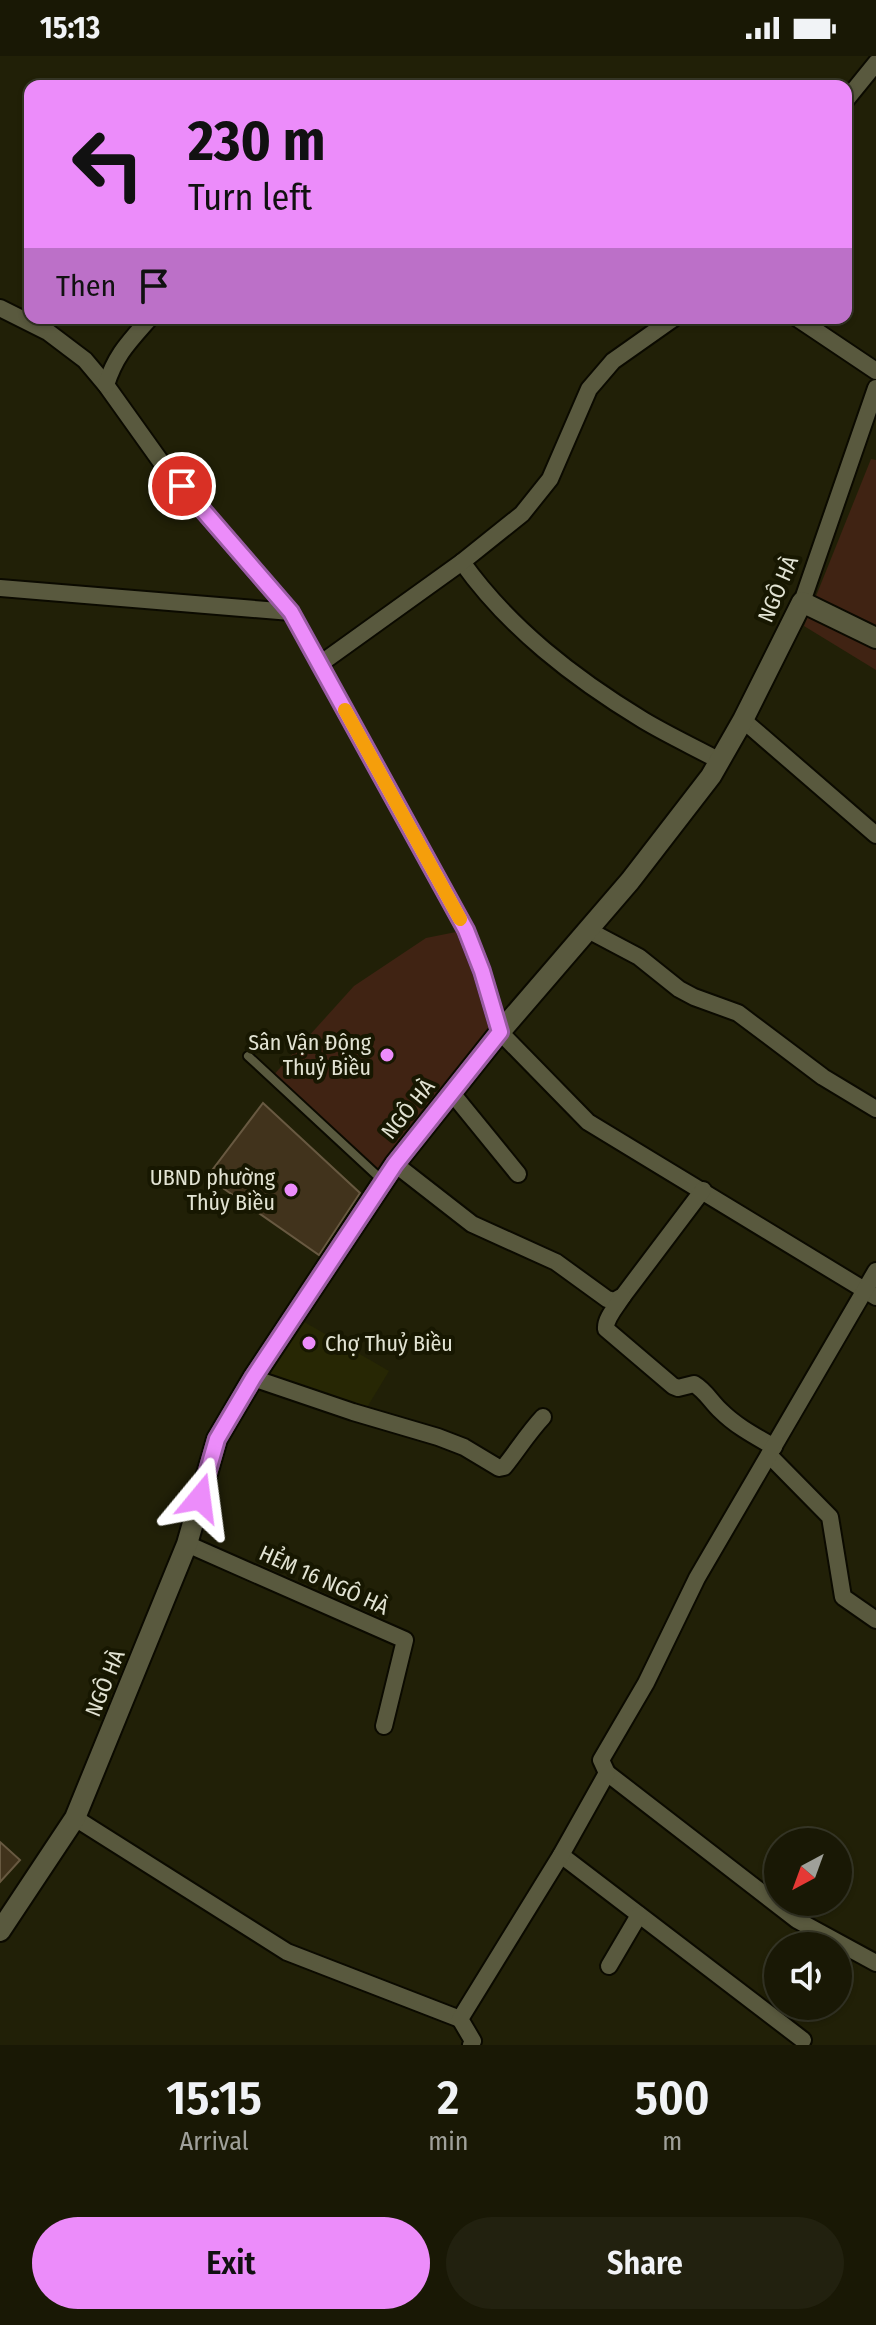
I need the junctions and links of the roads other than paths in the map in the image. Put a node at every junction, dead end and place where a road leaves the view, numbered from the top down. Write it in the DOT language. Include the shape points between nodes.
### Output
graph roads {
  1 [pos="876,63"];
  2 [pos="852,93"];
  3 [pos="0,308"];
  4 [pos="24,319"];
  5 [pos="33,324"];
  6 [pos="145,324"];
  7 [pos="665,324"];
  8 [pos="806,324"];
  9 [pos="876,371"];
  10 [pos="106,385"];
  11 [pos="876,388"];
  12 [pos="462,562"];
  13 [pos="0,588"];
  14 [pos="802,602"];
  15 [pos="291,612"];
  16 [pos="876,638"];
  17 [pos="320,664"];
  18 [pos="743,720"];
  19 [pos="720,761"];
  20 [pos="876,835"];
  21 [pos="588,930"];
  22 [pos="500,1032"];
  23 [pos="248,1056"];
  24 [pos="452,1093"];
  25 [pos="876,1109"];
  26 [pos="389,1173"];
  27 [pos="518,1174"];
  28 [pos="703,1190"];
  29 [pos="876,1271"];
  30 [pos="870,1295"];
  31 [pos="623,1296"];
  32 [pos="253,1378"];
  33 [pos="543,1417"];
  34 [pos="771,1451"];
  35 [pos="187,1544"];
  36 [pos="876,1620"];
  37 [pos="384,1726"];
  38 [pos="607,1773"];
  39 [pos="75,1818"];
  40 [pos="561,1855"];
  41 [pos="639,1915"];
  42 [pos="0,1931"];
  43 [pos="876,1963"];
  44 [pos="609,1966"];
  45 [pos="460,2019"];
  46 [pos="803,2040"];
  47 [pos="474,2044"];
  1 -- 2 [label="street"];
  3 -- 4 [label="street"];
  5 -- 10 [label="street" via="85,360"];
  6 -- 10 [label="street" via="119,353"];
  7 -- 12 [label="street" via="613,361 589,389 550,479 522,514"];
  8 -- 9 [label="street"];
  10 -- 15 [label="street" via="161,462"];
  11 -- 14 [label="street, NGÔ HÀ"];
  12 -- 17 [label="street"];
  12 -- 19 [label="street" via="521,631 558,662 643,720"];
  13 -- 15 [label="street"];
  14 -- 16 [label="street"];
  14 -- 18 [label="street, NGÔ HÀ"];
  15 -- 17 [label="street"];
  17 -- 22 [label="street" via="466,930"];
  18 -- 19 [label="street, NGÔ HÀ"];
  18 -- 20 [label="street"];
  19 -- 21 [label="street, NGÔ HÀ"];
  21 -- 22 [label="street, NGÔ HÀ"];
  21 -- 25 [label="street" via="639,957 679,989 738,1013"];
  22 -- 24 [label="street, NGÔ HÀ"];
  22 -- 28 [label="street" via="588,1122"];
  23 -- 26 [label="lane"];
  24 -- 26 [label="street, NGÔ HÀ"];
  24 -- 27 [label="street"];
  26 -- 31 [label="street" via="472,1224 556,1262 607,1299"];
  26 -- 32 [label="street, NGÔ HÀ"];
  28 -- 30 [label="street"];
  28 -- 31 [label="street"];
  29 -- 30 [label="street"];
  30 -- 34 [label="street"];
  31 -- 34 [label="street" via="606,1329 673,1386 701,1388 718,1409"];
  32 -- 33 [label="street" via="438,1437 499,1468 508,1464"];
  32 -- 35 [label="street, NGÔ HÀ" via="217,1439"];
  34 -- 36 [label="street" via="830,1517 843,1597"];
  34 -- 38 [label="street" via="601,1760"];
  35 -- 37 [label="street, HẺM 16 NGÔ HÀ" via="405,1640"];
  35 -- 39 [label="street, NGÔ HÀ"];
  38 -- 40 [label="street"];
  38 -- 43 [label="street" via="797,1920"];
  39 -- 42 [label="street, NGÔ HÀ"];
  39 -- 45 [label="street" via="287,1952"];
  40 -- 41 [label="street"];
  40 -- 45 [label="street"];
  41 -- 44 [label="street"];
  41 -- 46 [label="street"];
  45 -- 47 [label="street"];
}
